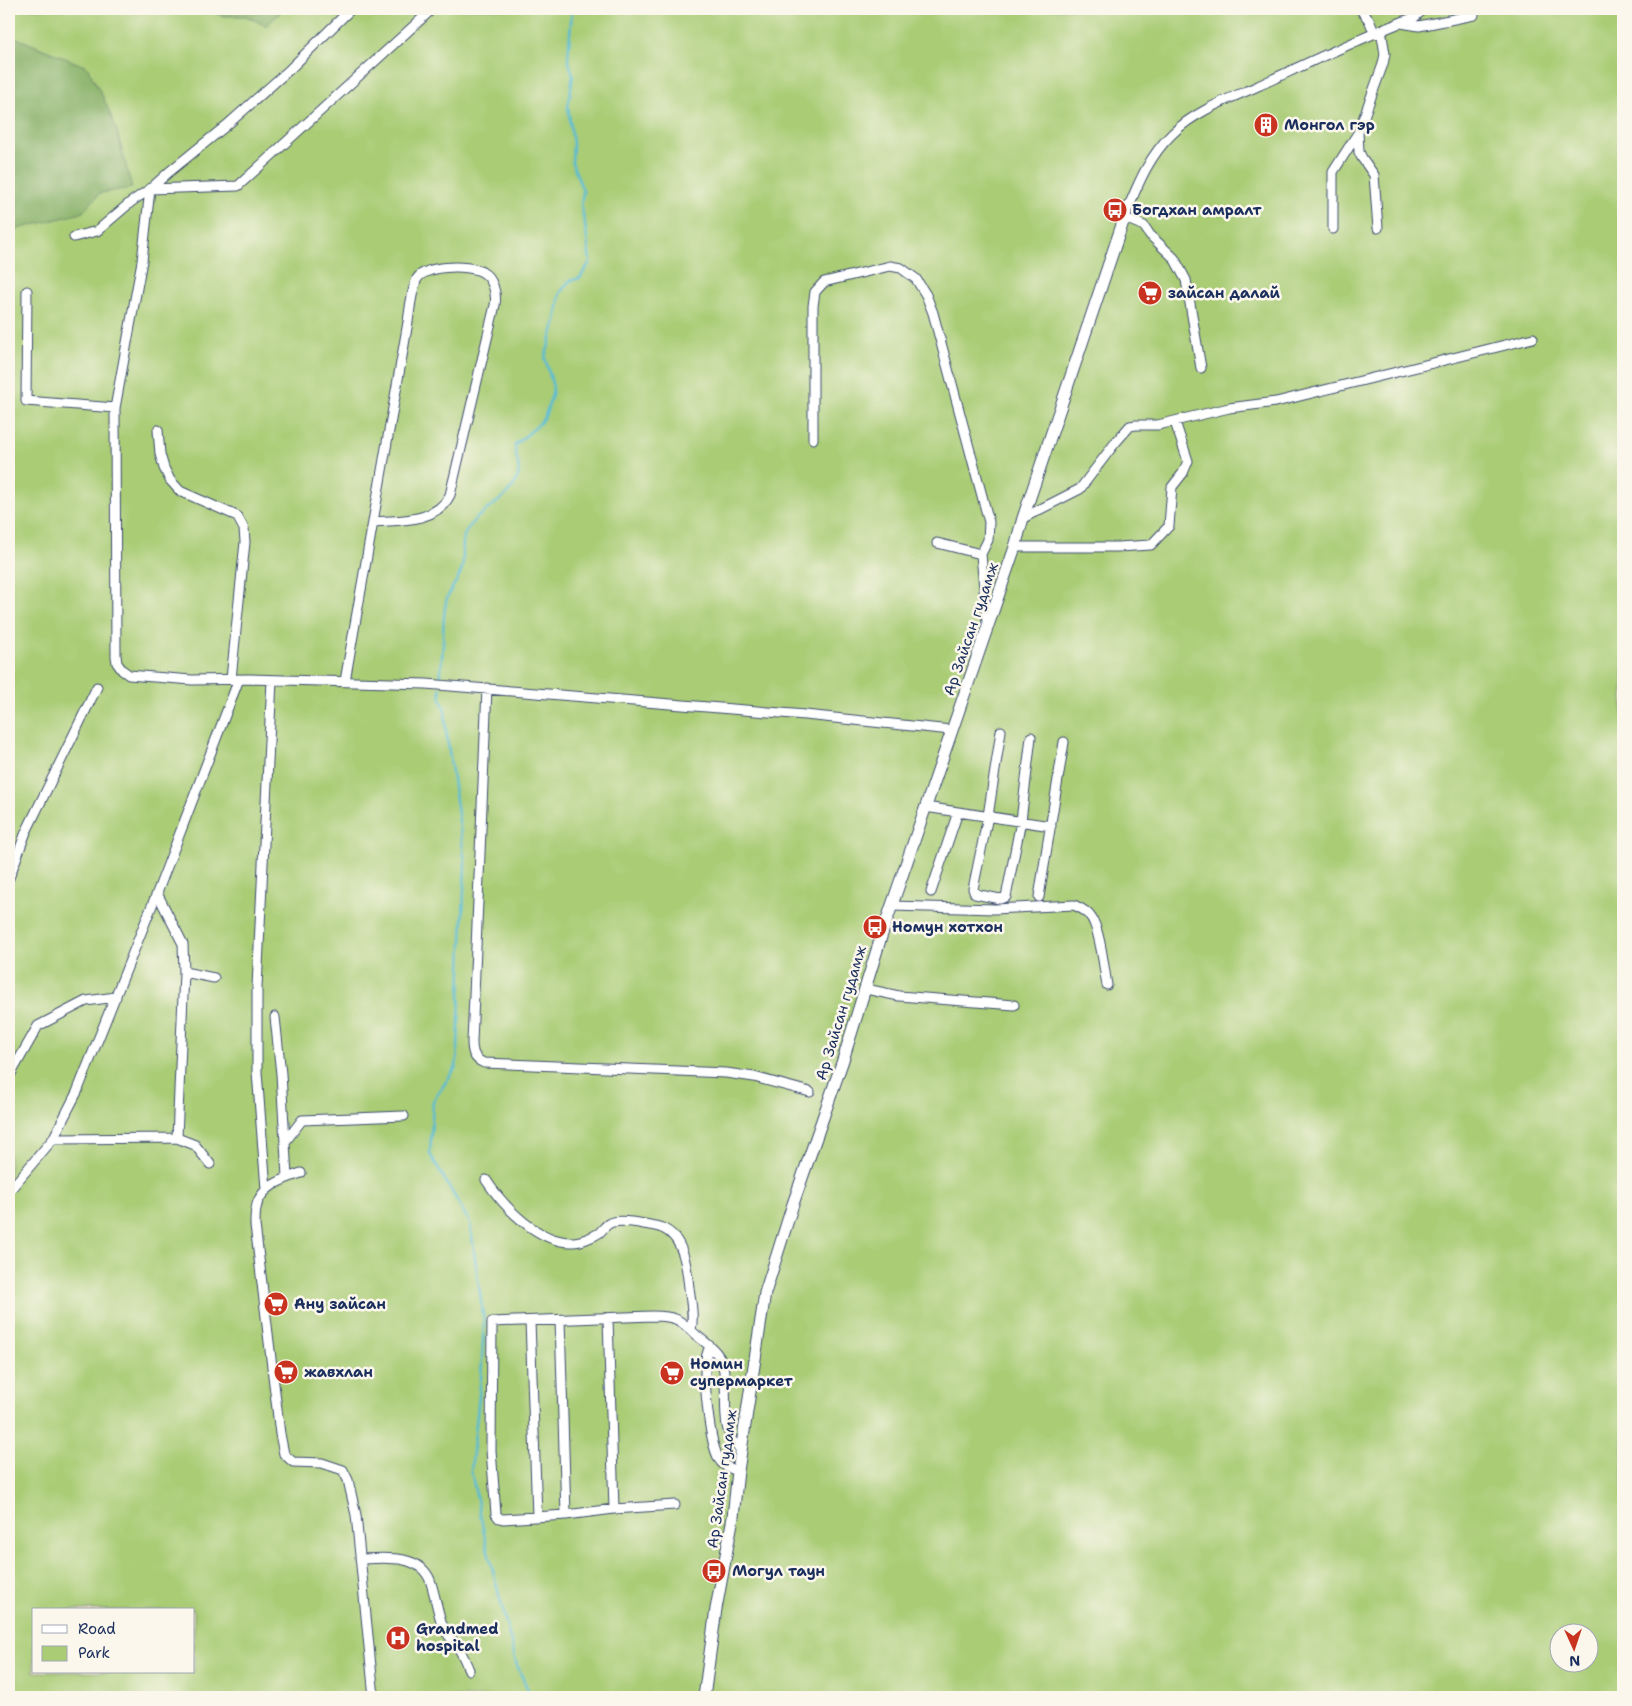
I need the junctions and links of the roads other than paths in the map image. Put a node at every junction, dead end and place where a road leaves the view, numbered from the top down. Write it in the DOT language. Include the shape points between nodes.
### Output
graph roads {
  1 [pos="351,9"];
  2 [pos="1360,9"];
  3 [pos="1424,9"];
  4 [pos="429,12"];
  5 [pos="1474,15"];
  6 [pos="1400,23"];
  7 [pos="1378,31"];
  8 [pos="1358,133"];
  9 [pos="150,189"];
  10 [pos="1126,215"];
  11 [pos="1378,228"];
  12 [pos="1333,229"];
  13 [pos="74,237"];
  14 [pos="27,291"];
  15 [pos="1532,338"];
  16 [pos="1201,368"];
  17 [pos="116,408"];
  18 [pos="1175,422"];
  19 [pos="158,430"];
  20 [pos="813,439"];
  21 [pos="1023,518"];
  22 [pos="372,522"];
  23 [pos="937,543"];
  24 [pos="1015,547"];
  25 [pos="981,554"];
  26 [pos="987,626"];
  27 [pos="235,679"];
  28 [pos="272,680"];
  29 [pos="345,681"];
  30 [pos="97,687"];
  31 [pos="487,688"];
  32 [pos="951,730"];
  33 [pos="1001,731"];
  34 [pos="1031,737"];
  35 [pos="1064,742"];
  36 [pos="925,807"];
  37 [pos="958,812"];
  38 [pos="988,816"];
  39 [pos="1021,821"];
  40 [pos="1051,826"];
  41 [pos="9,878"];
  42 [pos="931,892"];
  43 [pos="158,893"];
  44 [pos="1039,897"];
  45 [pos="892,906"];
  46 [pos="184,972"];
  47 [pos="214,978"];
  48 [pos="1107,985"];
  49 [pos="866,988"];
  50 [pos="116,997"];
  51 [pos="1014,1004"];
  52 [pos="275,1017"];
  53 [pos="9,1077"];
  54 [pos="810,1092"];
  55 [pos="404,1116"];
  56 [pos="177,1138"];
  57 [pos="53,1139"];
  58 [pos="285,1142"];
  59 [pos="210,1164"];
  60 [pos="301,1173"];
  61 [pos="287,1177"];
  62 [pos="486,1180"];
  63 [pos="266,1189"];
  64 [pos="9,1191"];
  65 [pos="608,1318"];
  66 [pos="560,1320"];
  67 [pos="530,1321"];
  68 [pos="691,1330"];
  69 [pos="710,1346"];
  70 [pos="741,1449"];
  71 [pos="738,1471"];
  72 [pos="674,1505"];
  73 [pos="614,1509"];
  74 [pos="566,1515"];
  75 [pos="537,1516"];
  76 [pos="362,1559"];
  77 [pos="469,1670"];
  78 [pos="374,1697"];
  79 [pos="704,1697"];
  1 -- 9 [label="street" via="227,126"];
  2 -- 7 [label="street"];
  3 -- 6 [label="street"];
  4 -- 9 [label="street" via="238,186"];
  5 -- 6 [label="street" via="1419,26"];
  6 -- 7 [label="street"];
  7 -- 8 [label="street" via="1385,54"];
  7 -- 10 [label="street" via="1216,106 1185,124 1169,137 1150,161"];
  8 -- 11 [label="street" via="1359,152 1374,175"];
  8 -- 12 [label="street" via="1333,172"];
  9 -- 13 [label="street" via="97,231"];
  9 -- 17 [label="street" via="142,261"];
  10 -- 16 [label="street" via="1144,226 1174,258 1186,280"];
  10 -- 21 [label="street, Ар Зайсан гудамж"];
  14 -- 17 [label="street" via="26,401"];
  15 -- 18 [label="street" via="1276,402 1229,408"];
  17 -- 27 [label="street" via="117,663 129,675 192,680"];
  18 -- 21 [label="street" via="1130,426 1080,489"];
  18 -- 24 [label="street" via="1188,461 1172,487 1169,526 1151,546"];
  19 -- 27 [label="street" via="160,454 170,480 180,491 237,516 244,529"];
  20 -- 25 [label="street" via="813,306 816,292 824,282 884,266 901,268 916,278 932,313 989,522 988,540"];
  21 -- 24 [label="street, Ар Зайсан гудамж"];
  22 -- 22 [label="street" via="417,277 424,271 435,269 462,267 478,270 492,283 495,305 450,495 444,505 429,515"];
  22 -- 29 [label="street"];
  23 -- 25 [label="street"];
  24 -- 26 [label="street, Ар Зайсан гудамж"];
  25 -- 26 [label="street"];
  26 -- 32 [label="street, Ар Зайсан гудамж"];
  27 -- 28 [label="street"];
  27 -- 43 [label="street"];
  28 -- 29 [label="street"];
  28 -- 63 [label="street" via="257,987 257,1072"];
  29 -- 31 [label="street"];
  30 -- 41 [label="street" via="26,832"];
  31 -- 32 [label="street"];
  31 -- 54 [label="street" via="474,1055 484,1063 726,1073"];
  32 -- 36 [label="street, Ар Зайсан гудамж"];
  33 -- 38 [label="street"];
  34 -- 39 [label="street"];
  35 -- 40 [label="street"];
  36 -- 37 [label="street"];
  36 -- 45 [label="street, Ар Зайсан гудамж"];
  37 -- 38 [label="street"];
  37 -- 42 [label="street"];
  38 -- 39 [label="street"];
  38 -- 39 [label="street" via="973,892 1000,899 1006,896"];
  39 -- 40 [label="street"];
  40 -- 44 [label="street"];
  43 -- 46 [label="street" via="183,944"];
  43 -- 50 [label="street"];
  45 -- 48 [label="street" via="995,909 1074,905 1092,917"];
  45 -- 49 [label="street, Ар Зайсан гудамж"];
  46 -- 47 [label="street"];
  46 -- 56 [label="street"];
  49 -- 51 [label="street" via="899,996"];
  49 -- 70 [label="street, Ар Зайсан гудамж" via="766,1293"];
  50 -- 53 [label="street" via="86,1001 38,1026"];
  50 -- 57 [label="street" via="77,1092"];
  52 -- 58 [label="street"];
  55 -- 58 [label="street" via="302,1120"];
  56 -- 57 [label="street"];
  56 -- 59 [label="street" via="195,1145"];
  57 -- 64 [label="street"];
  58 -- 61 [label="street"];
  60 -- 61 [label="street"];
  61 -- 63 [label="street"];
  62 -- 68 [label="street" via="524,1224 552,1238 574,1242 598,1233 610,1222 618,1221 654,1226 669,1233 678,1243 685,1263 693,1316"];
  63 -- 76 [label="street" via="256,1207 255,1225 284,1454 292,1462 322,1463 343,1470 356,1515"];
  65 -- 66 [label="street"];
  65 -- 68 [label="street" via="670,1316"];
  65 -- 73 [label="street"];
  66 -- 67 [label="street"];
  66 -- 74 [label="street"];
  67 -- 75 [label="street"];
  67 -- 75 [label="street" via="492,1322 491,1450 496,1514 503,1519"];
  68 -- 69 [label="street"];
  69 -- 70 [label="street" via="723,1364 727,1423 733,1444"];
  69 -- 71 [label="street" via="705,1368 711,1436 721,1462"];
  70 -- 71 [label="street, Ар Зайсан гудамж"];
  71 -- 79 [label="street, Ар Зайсан гудамж"];
  72 -- 73 [label="street"];
  73 -- 74 [label="street"];
  74 -- 75 [label="street"];
  76 -- 77 [label="street" via="410,1561 423,1569 430,1580 446,1634 459,1648"];
  76 -- 78 [label="street"];
}
